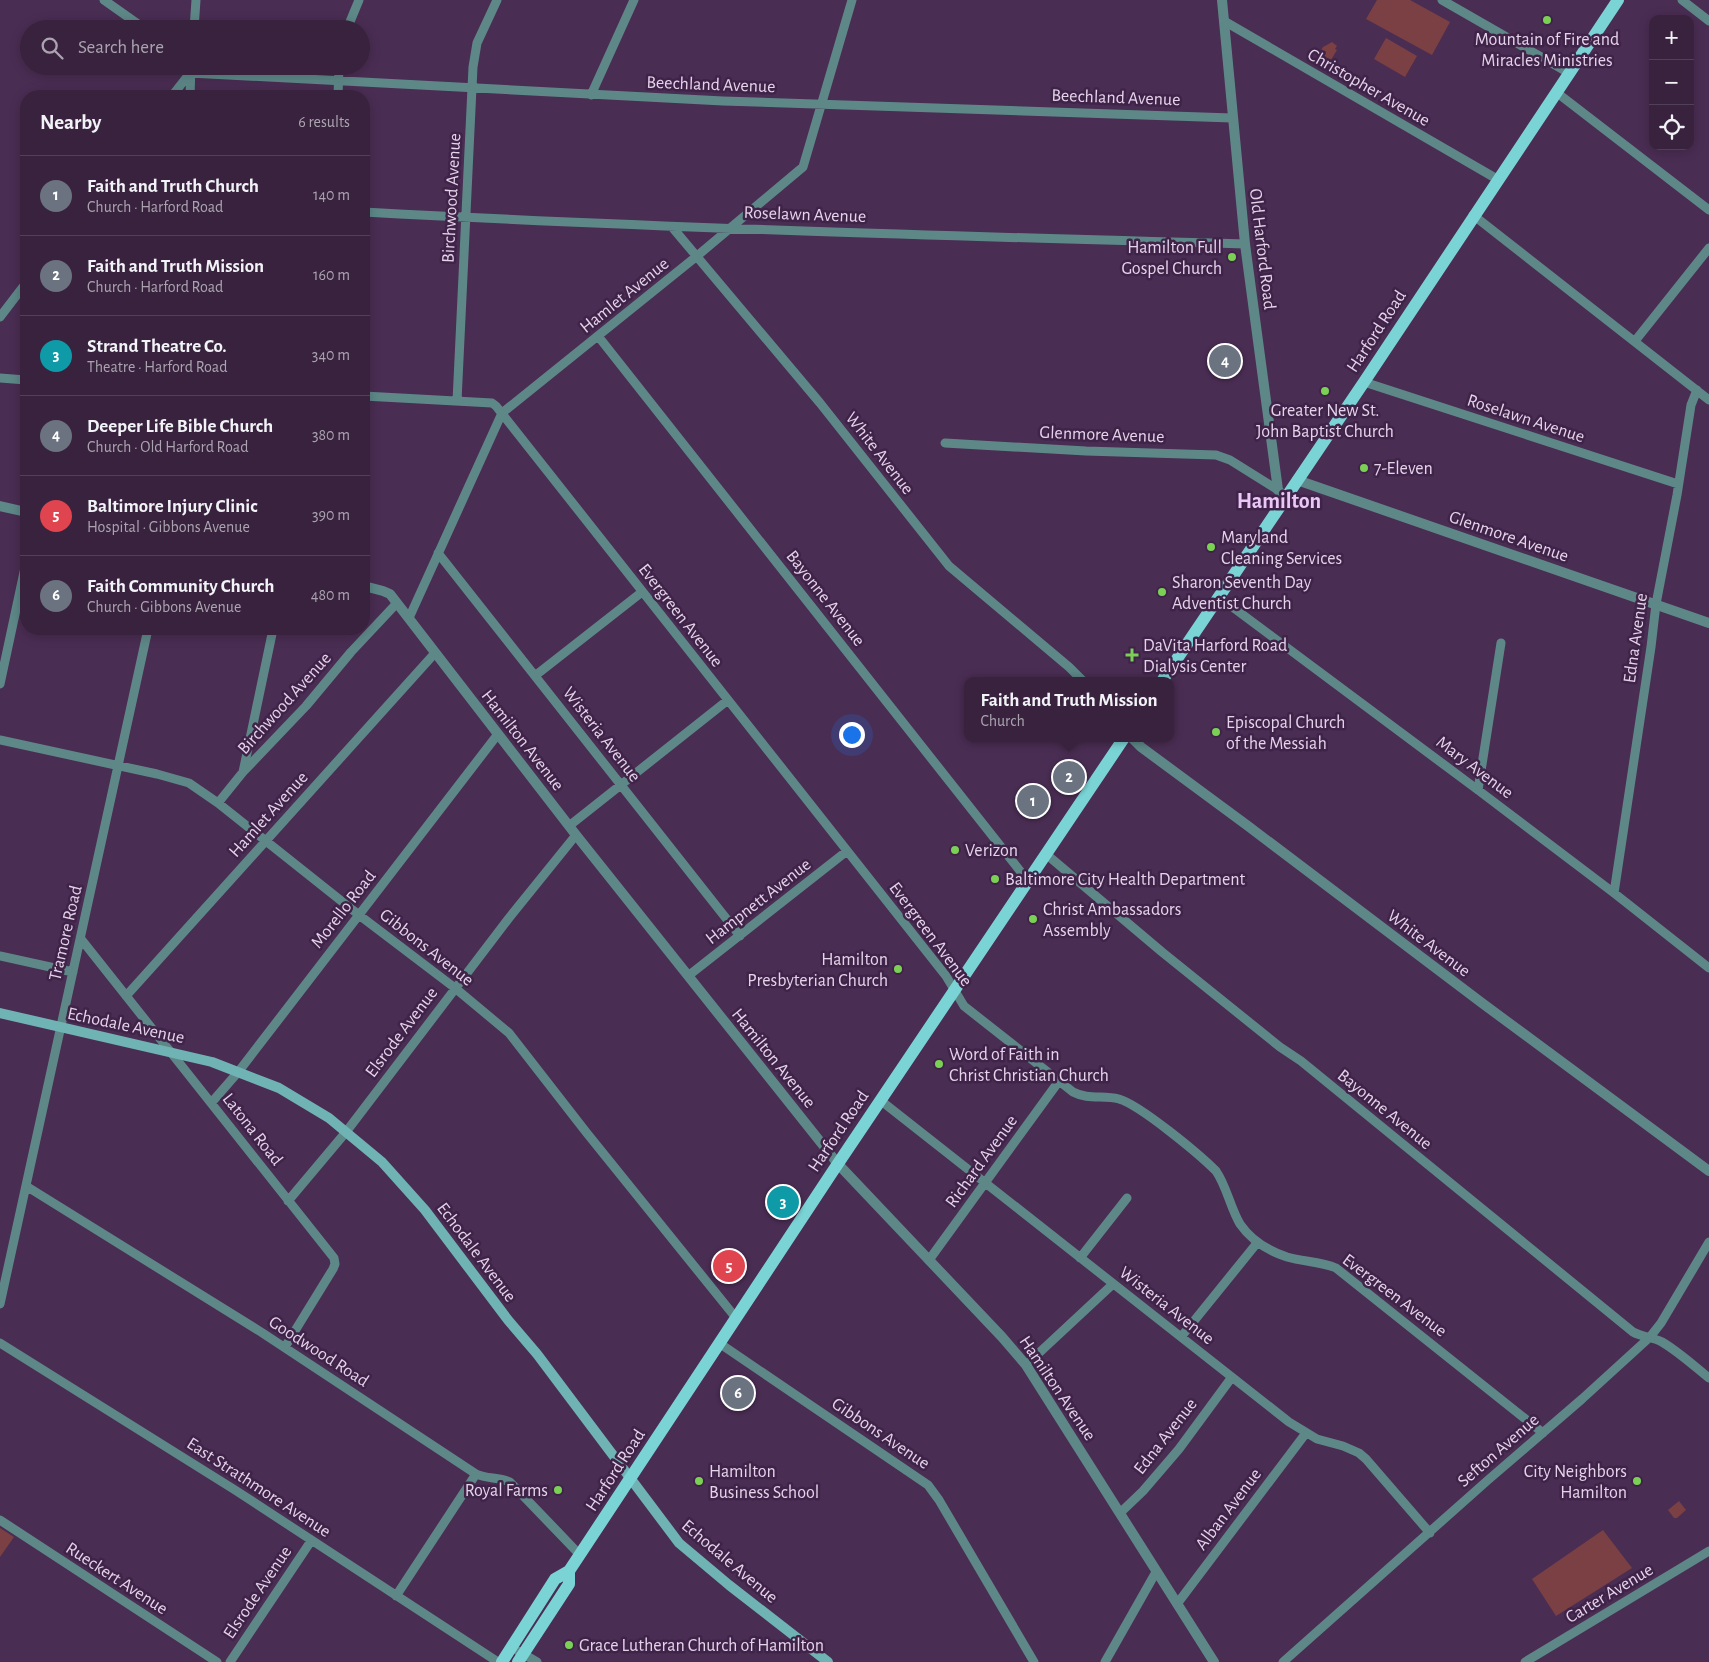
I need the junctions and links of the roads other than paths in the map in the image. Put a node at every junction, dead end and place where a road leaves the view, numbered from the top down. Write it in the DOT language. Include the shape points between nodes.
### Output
graph roads {
  1 [pos="104,0"];
  2 [pos="196,0"];
  3 [pos="359,0"];
  4 [pos="498,0"];
  5 [pos="634,0"];
  6 [pos="852,0"];
  7 [pos="1222,0"];
  8 [pos="1442,0"];
  9 [pos="1618,0"];
  10 [pos="1682,0"];
  11 [pos="132,20"];
  12 [pos="195,20"];
  13 [pos="351,20"];
  14 [pos="1224,21"];
  15 [pos="1709,21"];
  16 [pos="1569,73"];
  17 [pos="187,75"];
  18 [pos="191,75"];
  19 [pos="265,75"];
  20 [pos="339,75"];
  21 [pos="339,81"];
  22 [pos="472,88"];
  23 [pos="176,90"];
  24 [pos="190,90"];
  25 [pos="338,90"];
  26 [pos="1556,92"];
  27 [pos="591,95"];
  28 [pos="821,104"];
  29 [pos="1232,118"];
  30 [pos="1498,179"];
  31 [pos="1709,210"];
  32 [pos="370,212"];
  33 [pos="1473,215"];
  34 [pos="466,217"];
  35 [pos="672,227"];
  36 [pos="732,227"];
  37 [pos="1245,244"];
  38 [pos="1709,248"];
  39 [pos="697,256"];
  40 [pos="20,292"];
  41 [pos="0,317"];
  42 [pos="598,336"];
  43 [pos="1635,341"];
  44 [pos="0,378"];
  45 [pos="20,380"];
  46 [pos="1364,382"];
  47 [pos="1697,390"];
  48 [pos="370,396"];
  49 [pos="1709,400"];
  50 [pos="457,402"];
  51 [pos="502,413"];
  52 [pos="945,443"];
  53 [pos="1297,480"];
  54 [pos="1678,484"];
  55 [pos="1282,494"];
  56 [pos="0,506"];
  57 [pos="20,511"];
  58 [pos="438,553"];
  59 [pos="370,588"];
  60 [pos="20,591"];
  61 [pos="642,592"];
  62 [pos="1219,597"];
  63 [pos="397,603"];
  64 [pos="1656,604"];
  65 [pos="409,618"];
  66 [pos="1709,623"];
  67 [pos="370,632"];
  68 [pos="147,635"];
  69 [pos="272,635"];
  70 [pos="367,635"];
  71 [pos="1501,643"];
  72 [pos="435,653"];
  73 [pos="536,675"];
  74 [pos="1079,677"];
  75 [pos="1165,677"];
  76 [pos="0,684"];
  77 [pos="728,700"];
  78 [pos="498,734"];
  79 [pos="0,740"];
  80 [pos="1121,742"];
  81 [pos="1136,742"];
  82 [pos="118,766"];
  83 [pos="243,772"];
  84 [pos="622,786"];
  85 [pos="1478,790"];
  86 [pos="218,803"];
  87 [pos="570,826"];
  88 [pos="576,835"];
  89 [pos="266,841"];
  90 [pos="847,851"];
  91 [pos="1046,854"];
  92 [pos="1028,881"];
  93 [pos="1614,893"];
  94 [pos="359,915"];
  95 [pos="740,936"];
  96 [pos="81,939"];
  97 [pos="0,956"];
  98 [pos="1709,968"];
  99 [pos="73,972"];
  100 [pos="688,976"];
  101 [pos="455,988"];
  102 [pos="954,990"];
  103 [pos="126,996"];
  104 [pos="0,1013"];
  105 [pos="62,1028"];
  106 [pos="170,1051"];
  107 [pos="239,1071"];
  108 [pos="1059,1081"];
  109 [pos="880,1100"];
  110 [pos="212,1102"];
  111 [pos="346,1132"];
  112 [pos="838,1164"];
  113 [pos="1709,1171"];
  114 [pos="985,1184"];
  115 [pos="26,1186"];
  116 [pos="1128,1198"];
  117 [pos="288,1201"];
  118 [pos="1709,1242"];
  119 [pos="1257,1243"];
  120 [pos="1080,1258"];
  121 [pos="929,1260"];
  122 [pos="1113,1284"];
  123 [pos="0,1304"];
  124 [pos="736,1318"];
  125 [pos="1181,1337"];
  126 [pos="1650,1337"];
  127 [pos="0,1343"];
  128 [pos="720,1343"];
  129 [pos="284,1347"];
  130 [pos="1026,1365"];
  131 [pos="1232,1377"];
  132 [pos="1709,1378"];
  133 [pos="1306,1433"];
  134 [pos="1543,1433"];
  135 [pos="476,1474"];
  136 [pos="630,1479"];
  137 [pos="1120,1513"];
  138 [pos="0,1520"];
  139 [pos="1430,1533"];
  140 [pos="311,1541"];
  141 [pos="580,1555"];
  142 [pos="1707,1555"];
  143 [pos="569,1571"];
  144 [pos="1156,1572"];
  145 [pos="396,1596"];
  146 [pos="1177,1604"];
  147 [pos="512,1648"];
  148 [pos="520,1658"];
  149 [pos="217,1662"];
  150 [pos="230,1662"];
  151 [pos="498,1662"];
  152 [pos="502,1662"];
  153 [pos="537,1662"];
  154 [pos="828,1662"];
  155 [pos="1034,1662"];
  156 [pos="1106,1662"];
  157 [pos="1214,1662"];
  158 [pos="1283,1662"];
  159 [pos="1525,1662"];
  1 -- 11 [label="street"];
  2 -- 12 [label="street"];
  3 -- 13 [label="street"];
  4 -- 22 [label="street, Birchwood Avenue" via="478,43"];
  5 -- 27 [label="street"];
  6 -- 28 [label="street, Hamlet Avenue"];
  7 -- 14 [label="street, Old Harford Road"];
  8 -- 16 [label="street"];
  9 -- 16 [label="main road, Harford Road"];
  10 -- 15 [label="street"];
  14 -- 29 [label="street, Old Harford Road"];
  14 -- 30 [label="street, Christopher Avenue"];
  16 -- 26 [label="main road, Harford Road"];
  17 -- 23 [label="street"];
  18 -- 24 [label="street"];
  19 -- 21 [label="street, Beechland Avenue"];
  20 -- 21 [label="street"];
  21 -- 22 [label="street, Beechland Avenue"];
  21 -- 25 [label="street"];
  22 -- 27 [label="street, Beechland Avenue"];
  22 -- 34 [label="street, Birchwood Avenue"];
  26 -- 30 [label="main road, Harford Road"];
  26 -- 31 [label="street"];
  27 -- 28 [label="street, Beechland Avenue"];
  28 -- 29 [label="street, Beechland Avenue"];
  28 -- 36 [label="street, Hamlet Avenue" via="803,168"];
  29 -- 37 [label="street, Old Harford Road"];
  30 -- 33 [label="main road, Harford Road"];
  32 -- 34 [label="street, Roselawn Avenue"];
  33 -- 43 [label="street"];
  33 -- 46 [label="main road, Harford Road"];
  34 -- 35 [label="street, Roselawn Avenue"];
  34 -- 50 [label="street, Birchwood Avenue"];
  35 -- 36 [label="street, Roselawn Avenue"];
  35 -- 39 [label="street, White Avenue"];
  36 -- 37 [label="street, Roselawn Avenue"];
  36 -- 39 [label="street, Hamlet Avenue"];
  37 -- 55 [label="street, Old Harford Road"];
  38 -- 43 [label="street"];
  39 -- 42 [label="street, Hamlet Avenue"];
  39 -- 74 [label="street, White Avenue" via="820,403 949,566"];
  40 -- 41 [label="street"];
  42 -- 51 [label="street, Hamlet Avenue"];
  42 -- 92 [label="street, Bayonne Avenue"];
  43 -- 47 [label="street"];
  44 -- 45 [label="street"];
  46 -- 53 [label="main road, Harford Road"];
  46 -- 54 [label="street, Roselawn Avenue"];
  47 -- 49 [label="street"];
  47 -- 54 [label="street, Edna Avenue" via="1691,405"];
  48 -- 50 [label="street, Evergreen Avenue"];
  50 -- 51 [label="street, Evergreen Avenue" via="492,404"];
  51 -- 58 [label="street, Hamlet Avenue"];
  51 -- 61 [label="street, Evergreen Avenue"];
  52 -- 55 [label="street, Glenmore Avenue" via="1216,455 1230,460"];
  53 -- 55 [label="main road, Harford Road"];
  53 -- 64 [label="street, Glenmore Avenue"];
  54 -- 64 [label="street, Edna Avenue"];
  55 -- 62 [label="main road, Harford Road"];
  56 -- 57 [label="street"];
  58 -- 65 [label="street, Hamlet Avenue"];
  58 -- 73 [label="street, Wisteria Avenue"];
  59 -- 63 [label="street, Hamilton Avenue" via="390,594"];
  60 -- 76 [label="street"];
  61 -- 73 [label="street"];
  61 -- 77 [label="street, Evergreen Avenue"];
  62 -- 75 [label="main road, Harford Road"];
  62 -- 85 [label="street, Mary Avenue"];
  63 -- 65 [label="street, Hamilton Avenue"];
  63 -- 67 [label="street, Birchwood Avenue"];
  64 -- 66 [label="street, Glenmore Avenue"];
  64 -- 93 [label="street, Edna Avenue"];
  65 -- 72 [label="street, Hamilton Avenue"];
  68 -- 82 [label="street, Tramore Road"];
  69 -- 83 [label="street"];
  70 -- 83 [label="street, Birchwood Avenue"];
  71 -- 85 [label="street"];
  72 -- 78 [label="street, Hamilton Avenue"];
  72 -- 89 [label="street, Hamlet Avenue"];
  73 -- 84 [label="street, Wisteria Avenue"];
  77 -- 84 [label="street"];
  77 -- 90 [label="street, Evergreen Avenue"];
  78 -- 87 [label="street, Hamilton Avenue"];
  78 -- 94 [label="street, Morello Road"];
  79 -- 82 [label="street, Gibbons Avenue"];
  80 -- 91 [label="main road, Harford Road"];
  81 -- 113 [label="street, White Avenue"];
  82 -- 86 [label="street, Gibbons Avenue" via="184,781"];
  82 -- 96 [label="street, Tramore Road"];
  83 -- 86 [label="street, Birchwood Avenue"];
  84 -- 87 [label="street"];
  84 -- 95 [label="street, Wisteria Avenue"];
  85 -- 93 [label="street, Mary Avenue"];
  86 -- 89 [label="street, Gibbons Avenue"];
  87 -- 88 [label="street, Hamilton Avenue"];
  88 -- 100 [label="street, Hamilton Avenue"];
  88 -- 101 [label="street, Elsrode Avenue"];
  89 -- 94 [label="street, Gibbons Avenue"];
  89 -- 103 [label="street, Hamlet Avenue"];
  90 -- 95 [label="street, Hampnett Avenue"];
  90 -- 102 [label="street, Evergreen Avenue"];
  91 -- 92 [label="main road, Harford Road"];
  91 -- 126 [label="street, Bayonne Avenue" via="1162,952 1626,1326 1640,1336"];
  92 -- 102 [label="main road, Harford Road"];
  93 -- 98 [label="street, Mary Avenue"];
  94 -- 101 [label="street, Gibbons Avenue"];
  94 -- 107 [label="street, Morello Road"];
  95 -- 100 [label="street, Hampnett Avenue"];
  96 -- 99 [label="street, Tramore Road"];
  96 -- 103 [label="street, Latona Road"];
  97 -- 99 [label="street"];
  99 -- 105 [label="street, Tramore Road"];
  100 -- 112 [label="street, Hamilton Avenue"];
  101 -- 111 [label="street, Elsrode Avenue"];
  101 -- 124 [label="street, Gibbons Avenue" via="509,1033"];
  102 -- 108 [label="street, Evergreen Avenue" via="964,1006"];
  102 -- 109 [label="main road, Harford Road"];
  103 -- 106 [label="street, Latona Road"];
  104 -- 105 [label="main road, Echodale Avenue"];
  105 -- 106 [label="main road, Echodale Avenue"];
  105 -- 115 [label="street, Tramore Road"];
  106 -- 107 [label="main road, Echodale Avenue"];
  106 -- 110 [label="street, Latona Road"];
  107 -- 110 [label="street, Morello Road"];
  107 -- 111 [label="main road, Echodale Avenue" via="309,1105"];
  108 -- 114 [label="street, Richard Avenue"];
  108 -- 119 [label="street, Evergreen Avenue" via="1085,1097 1126,1102 1209,1164 1222,1181 1241,1226"];
  109 -- 112 [label="main road, Harford Road"];
  109 -- 114 [label="street, Wisteria Avenue"];
  110 -- 117 [label="street, Latona Road"];
  111 -- 117 [label="street, Elsrode Avenue"];
  111 -- 136 [label="main road, Echodale Avenue" via="382,1162 425,1210"];
  112 -- 121 [label="street, Hamilton Avenue"];
  112 -- 124 [label="main road, Harford Road"];
  114 -- 120 [label="street, Wisteria Avenue"];
  114 -- 121 [label="street, Richard Avenue"];
  115 -- 123 [label="street, Tramore Road"];
  115 -- 129 [label="street, Goodwood Road"];
  116 -- 120 [label="street"];
  117 -- 129 [label="street, Latona Road" via="334,1258 335,1264"];
  118 -- 126 [label="street, Sefton Avenue"];
  119 -- 125 [label="street"];
  119 -- 134 [label="street, Evergreen Avenue" via="1287,1257 1317,1261 1336,1268"];
  120 -- 122 [label="street, Wisteria Avenue"];
  121 -- 130 [label="street, Hamilton Avenue"];
  122 -- 125 [label="street, Wisteria Avenue"];
  122 -- 130 [label="street"];
  124 -- 128 [label="main road, Harford Road"];
  125 -- 131 [label="street, Wisteria Avenue"];
  126 -- 132 [label="street, Bayonne Avenue" via="1662,1342"];
  126 -- 134 [label="street, Sefton Avenue"];
  127 -- 140 [label="street, East Strathmore Avenue"];
  128 -- 136 [label="main road, Harford Road"];
  128 -- 155 [label="street, Gibbons Avenue" via="928,1485"];
  129 -- 135 [label="street, Goodwood Road"];
  130 -- 137 [label="street, Hamilton Avenue"];
  131 -- 133 [label="street, Wisteria Avenue"];
  131 -- 137 [label="street, Edna Avenue" via="1179,1449"];
  133 -- 139 [label="street, Wisteria Avenue" via="1350,1448 1366,1459"];
  133 -- 146 [label="street, Alban Avenue"];
  134 -- 139 [label="street, Sefton Avenue"];
  135 -- 141 [label="street, Goodwood Road" via="510,1482"];
  135 -- 145 [label="street"];
  136 -- 141 [label="main road, Harford Road"];
  136 -- 154 [label="main road, Echodale Avenue" via="682,1546"];
  137 -- 144 [label="street, Hamilton Avenue"];
  138 -- 149 [label="street, Rueckert Avenue"];
  139 -- 158 [label="street, Sefton Avenue"];
  140 -- 145 [label="street, East Strathmore Avenue"];
  140 -- 150 [label="street, Elsrode Avenue"];
  141 -- 143 [label="main road, Harford Road"];
  142 -- 159 [label="street, Carter Avenue"];
  143 -- 147 [label="main road, Harford Road" via="555,1579"];
  143 -- 148 [label="main road, Harford Road" via="570,1584"];
  144 -- 146 [label="street, Hamilton Avenue"];
  144 -- 156 [label="street"];
  145 -- 151 [label="street, East Strathmore Avenue"];
  146 -- 157 [label="street, Hamilton Avenue"];
  147 -- 148 [label="street"];
  147 -- 152 [label="main road, Harford Road"];
  148 -- 153 [label="street"];
}
